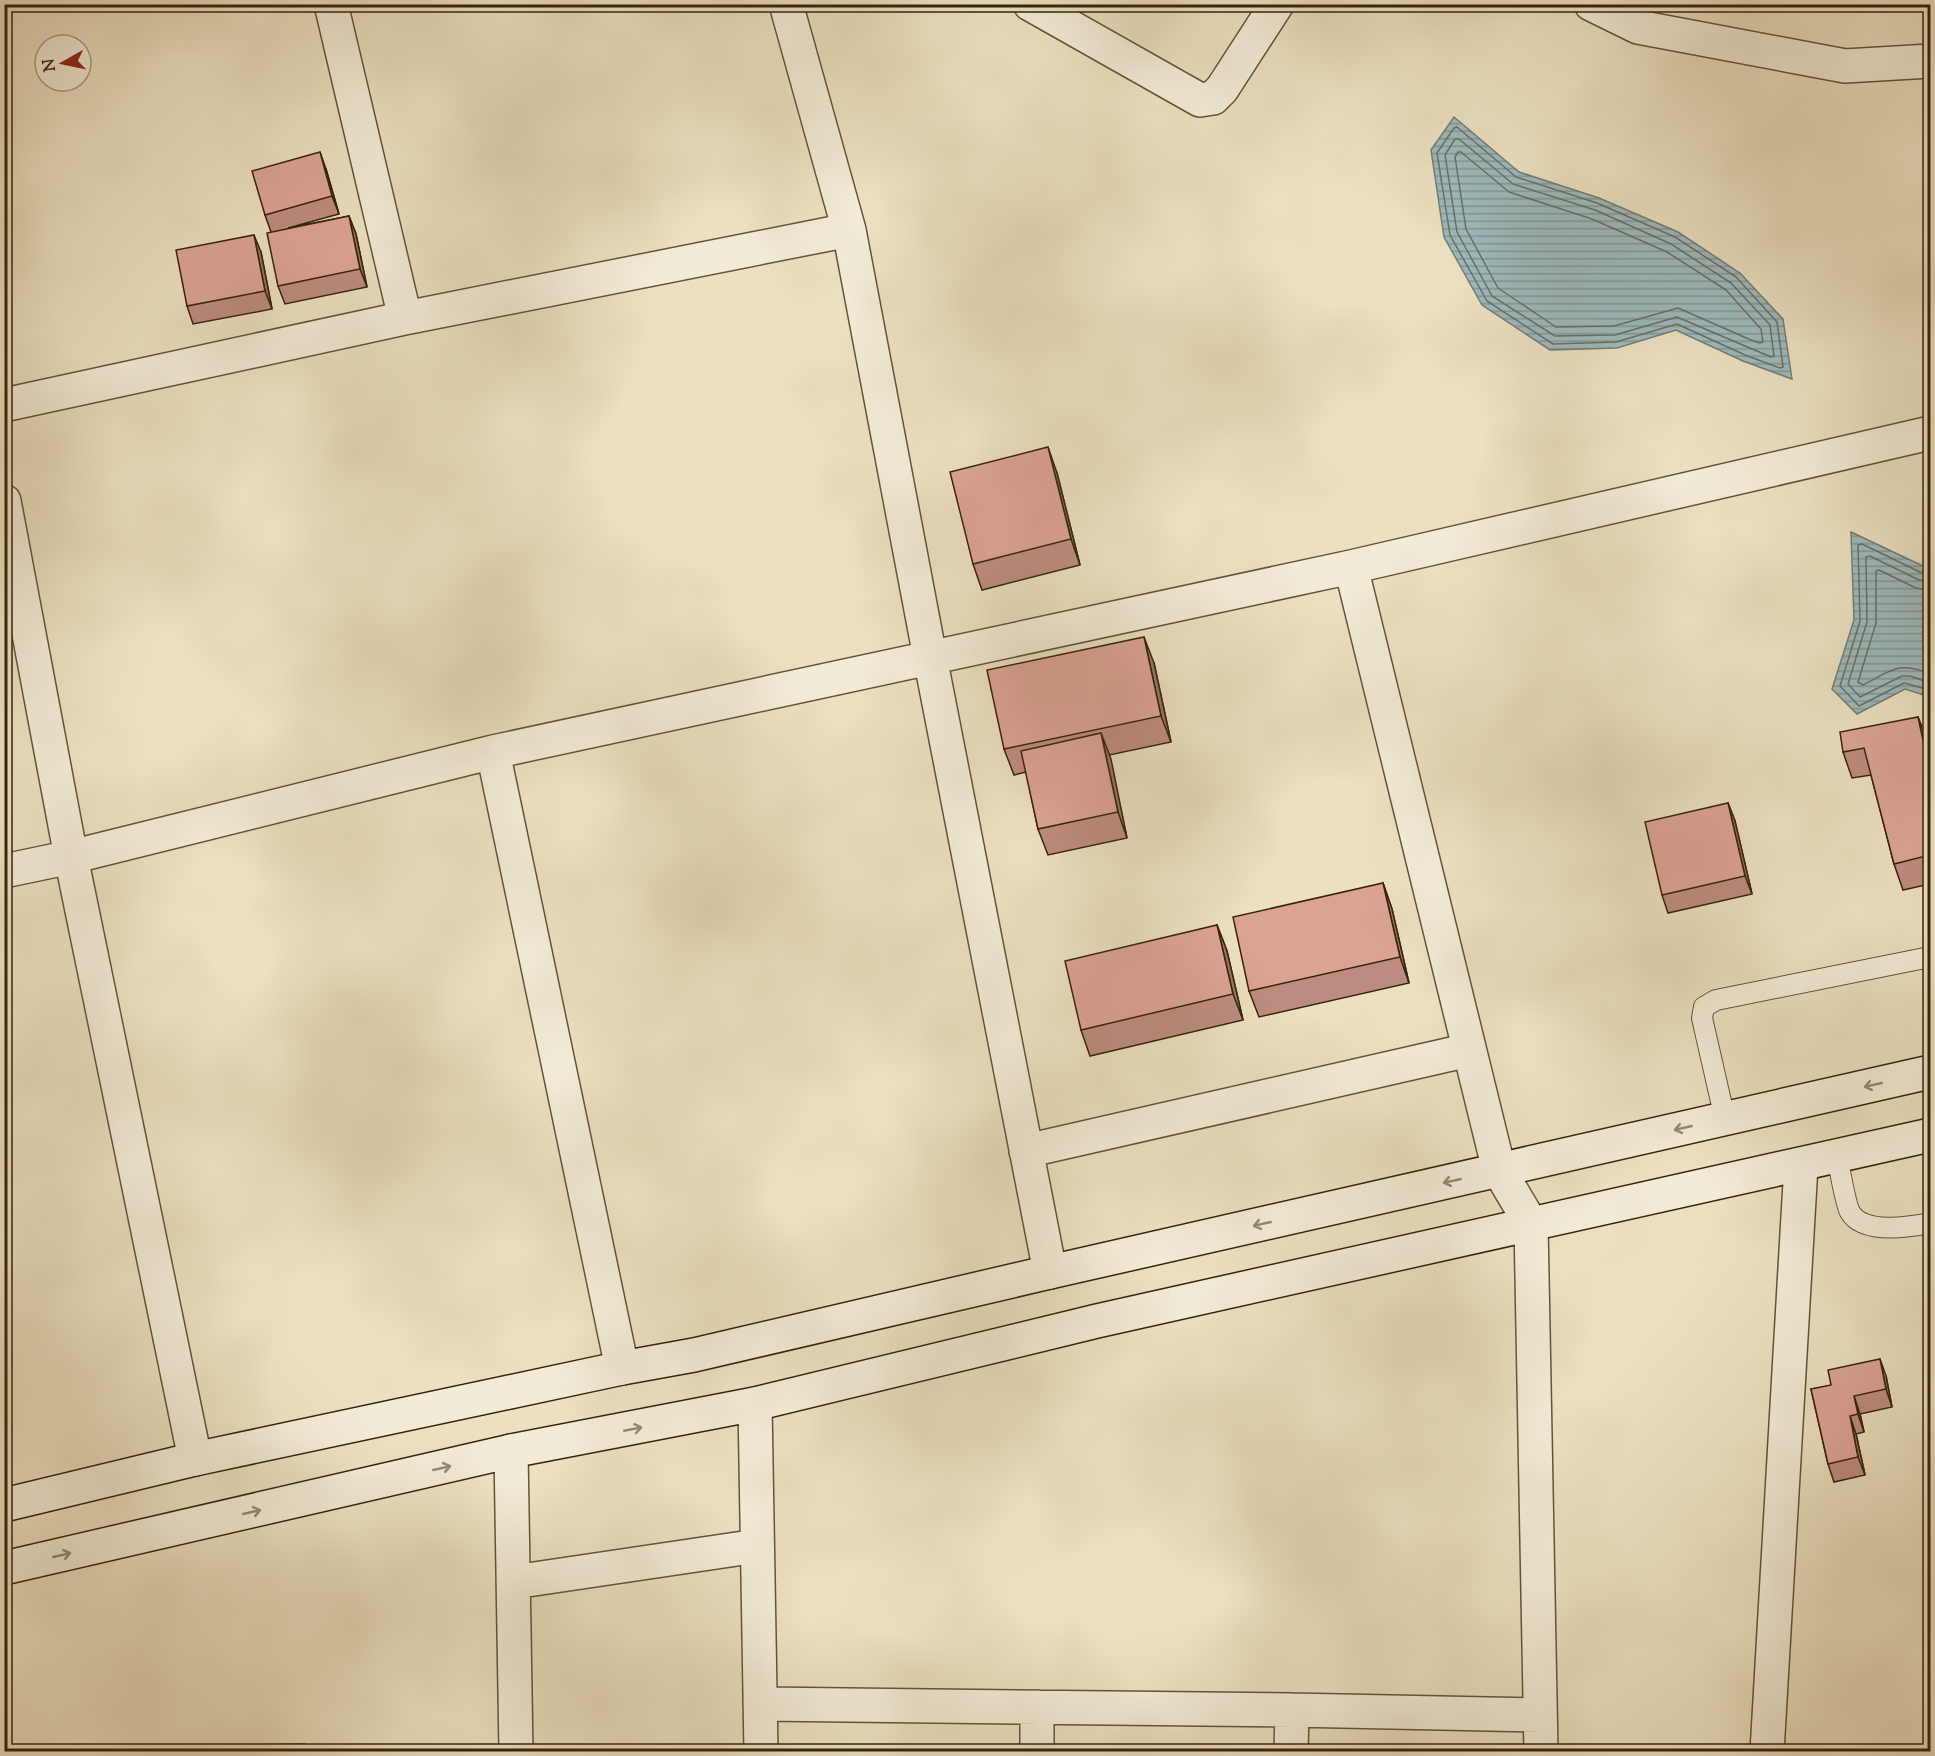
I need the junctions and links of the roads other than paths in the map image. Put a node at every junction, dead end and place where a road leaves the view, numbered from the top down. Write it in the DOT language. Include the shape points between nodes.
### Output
graph roads {
  1 [pos="331,4"];
  2 [pos="786,4"];
  3 [pos="1030,4"];
  4 [pos="1277,4"];
  5 [pos="1591,4"];
  6 [pos="1930,61"];
  7 [pos="849,230"];
  8 [pos="405,318"];
  9 [pos="4,405"];
  10 [pos="1930,433"];
  11 [pos="4,501"];
  12 [pos="1351,567"];
  13 [pos="930,657"];
  14 [pos="493,752"];
  15 [pos="71,856"];
  16 [pos="4,871"];
  17 [pos="1930,957"];
  18 [pos="1469,1050"];
  19 [pos="1930,1072"];
  20 [pos="1725,1119"];
  21 [pos="1930,1136"];
  22 [pos="1026,1151"];
  23 [pos="1837,1157"];
  24 [pos="1801,1165"];
  25 [pos="1499,1170"];
  26 [pos="1930,1223"];
  27 [pos="1531,1224"];
  28 [pos="1050,1272"];
  29 [pos="622,1368"];
  30 [pos="756,1404"];
  31 [pos="511,1451"];
  32 [pos="195,1459"];
  33 [pos="4,1505"];
  34 [pos="757,1546"];
  35 [pos="4,1568"];
  36 [pos="514,1582"];
  37 [pos="760,1704"];
  38 [pos="1037,1707"];
  39 [pos="1292,1710"];
  40 [pos="1540,1715"];
  41 [pos="516,1752"];
  42 [pos="761,1752"];
  43 [pos="1037,1752"];
  44 [pos="1291,1752"];
  45 [pos="1541,1752"];
  46 [pos="1767,1752"];
  1 -- 8 [label="street"];
  2 -- 7 [label="street"];
  3 -- 4 [label="street" via="1200,100 1213,98 1222,89"];
  5 -- 6 [label="street" via="1638,27 1845,66"];
  7 -- 8 [label="street"];
  7 -- 13 [label="street"];
  8 -- 9 [label="street"];
  10 -- 12 [label="street"];
  11 -- 15 [label="street"];
  12 -- 13 [label="street"];
  12 -- 18 [label="street"];
  13 -- 14 [label="street"];
  13 -- 22 [label="street"];
  14 -- 15 [label="street"];
  14 -- 29 [label="street"];
  15 -- 16 [label="street"];
  15 -- 32 [label="street"];
  17 -- 20 [label="lane" via="1716,1000 1704,1007 1702,1018"];
  18 -- 22 [label="street"];
  18 -- 25 [label="street"];
  19 -- 20 [label="street, one-way"];
  20 -- 25 [label="street, one-way"];
  21 -- 23 [label="street"];
  22 -- 28 [label="street"];
  23 -- 24 [label="street"];
  23 -- 26 [label="lane" via="1851,1213 1866,1226 1903,1228"];
  24 -- 27 [label="street"];
  24 -- 46 [label="street"];
  25 -- 27 [label="street"];
  25 -- 28 [label="street, one-way"];
  27 -- 30 [label="street"];
  27 -- 40 [label="street"];
  28 -- 29 [label="street" via="694,1355"];
  29 -- 32 [label="street"];
  31 -- 30 [label="street, one-way"];
  30 -- 34 [label="street"];
  35 -- 31 [label="street, one-way"];
  31 -- 36 [label="street"];
  32 -- 33 [label="street"];
  34 -- 36 [label="street"];
  34 -- 37 [label="street"];
  36 -- 41 [label="street"];
  37 -- 38 [label="street"];
  37 -- 42 [label="street"];
  38 -- 39 [label="street"];
  38 -- 43 [label="street"];
  39 -- 40 [label="street"];
  39 -- 44 [label="street"];
  40 -- 45 [label="street"];
}
